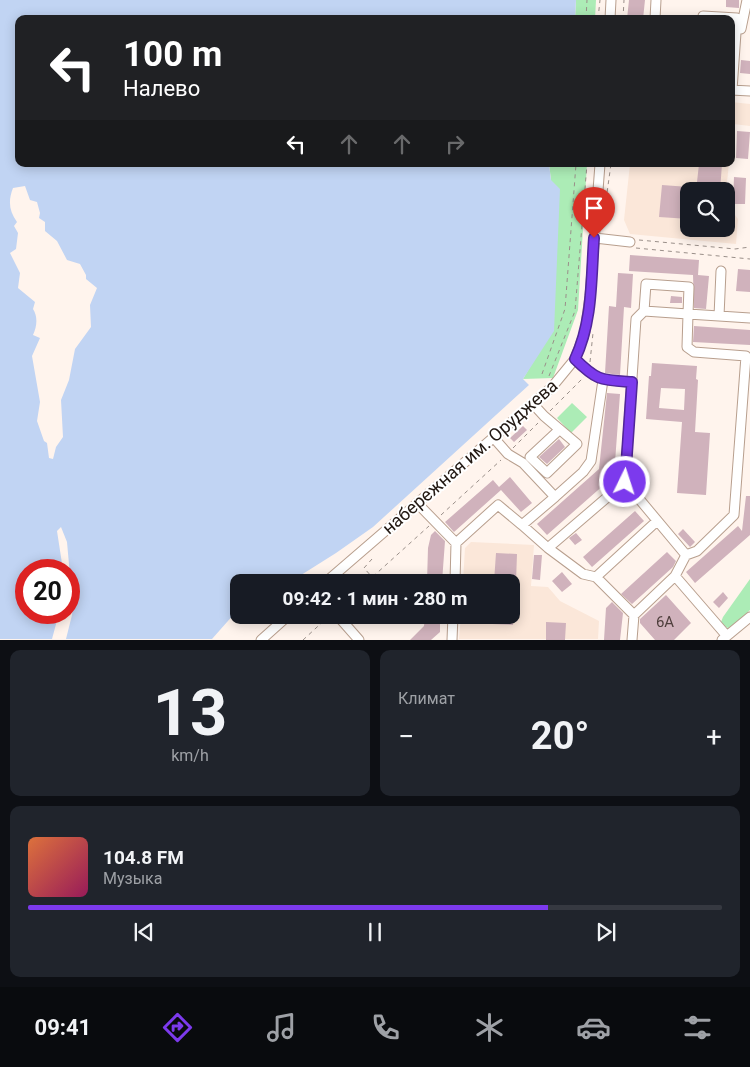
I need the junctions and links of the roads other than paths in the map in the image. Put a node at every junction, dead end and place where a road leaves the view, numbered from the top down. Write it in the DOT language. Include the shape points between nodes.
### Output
graph roads {
  1 [pos="611,0"];
  2 [pos="656,0"];
  3 [pos="747,0"];
  4 [pos="610,15"];
  5 [pos="655,15"];
  6 [pos="735,18"];
  7 [pos="735,54"];
  8 [pos="735,74"];
  9 [pos="735,90"];
  10 [pos="750,92"];
  11 [pos="600,167"];
  12 [pos="594,238"];
  13 [pos="632,243"];
  14 [pos="721,270"];
  15 [pos="644,311"];
  16 [pos="688,314"];
  17 [pos="719,316"];
  18 [pos="750,318"];
  19 [pos="575,359"];
  20 [pos="603,380"];
  21 [pos="632,382"];
  22 [pos="533,404"];
  23 [pos="559,430"];
  24 [pos="494,437"];
  25 [pos="625,482"];
  26 [pos="555,497"];
  27 [pos="418,502"];
  28 [pos="657,521"];
  29 [pos="522,525"];
  30 [pos="456,543"];
  31 [pos="548,548"];
  32 [pos="686,555"];
  33 [pos="335,574"];
  34 [pos="454,574"];
  35 [pos="675,576"];
  36 [pos="596,577"];
  37 [pos="634,615"];
  38 [pos="750,617"];
  39 [pos="279,624"];
  40 [pos="345,624"];
  41 [pos="453,624"];
  42 [pos="724,637"];
  43 [pos="261,640"];
  44 [pos="359,640"];
  45 [pos="452,640"];
  46 [pos="632,640"];
  1 -- 4 [label="street"];
  2 -- 5 [label="street"];
  3 -- 8 [label="street"];
  6 -- 7 [label="street"];
  9 -- 10 [label="street"];
  11 -- 12 [label="street, набережная им. Оруджева"];
  12 -- 13 [label="street"];
  12 -- 19 [label="street, набережная им. Оруджева" via="588,318"];
  14 -- 17 [label="street"];
  15 -- 16 [label="street"];
  15 -- 16 [label="street" via="646,284 689,287"];
  15 -- 21 [label="street" via="636,319"];
  16 -- 17 [label="street"];
  16 -- 32 [label="street" via="687,347 694,352 746,356 734,515 697,550"];
  17 -- 18 [label="street"];
  19 -- 20 [label="street"];
  19 -- 22 [label="street, набережная им. Оруджева"];
  20 -- 21 [label="street"];
  20 -- 26 [label="street" via="591,461"];
  21 -- 25 [label="street"];
  22 -- 23 [label="street"];
  22 -- 24 [label="street, набережная им. Оруджева"];
  23 -- 23 [label="street" via="530,457 547,473 577,444"];
  24 -- 26 [label="street"];
  24 -- 27 [label="street, набережная им. Оруджева"];
  25 -- 28 [label="street"];
  25 -- 31 [label="street"];
  26 -- 29 [label="street"];
  27 -- 30 [label="street"];
  27 -- 33 [label="street, набережная им. Оруджева"];
  28 -- 32 [label="street"];
  28 -- 36 [label="street"];
  29 -- 30 [label="street" via="498,505"];
  29 -- 31 [label="street"];
  30 -- 34 [label="street"];
  31 -- 36 [label="street" via="583,574"];
  32 -- 35 [label="street"];
  35 -- 37 [label="street"];
  35 -- 42 [label="street"];
  36 -- 37 [label="street"];
  37 -- 46 [label="street"];
  38 -- 42 [label="street"];
  39 -- 43 [label="street"];
  40 -- 44 [label="street"];
  41 -- 45 [label="street"];
}
